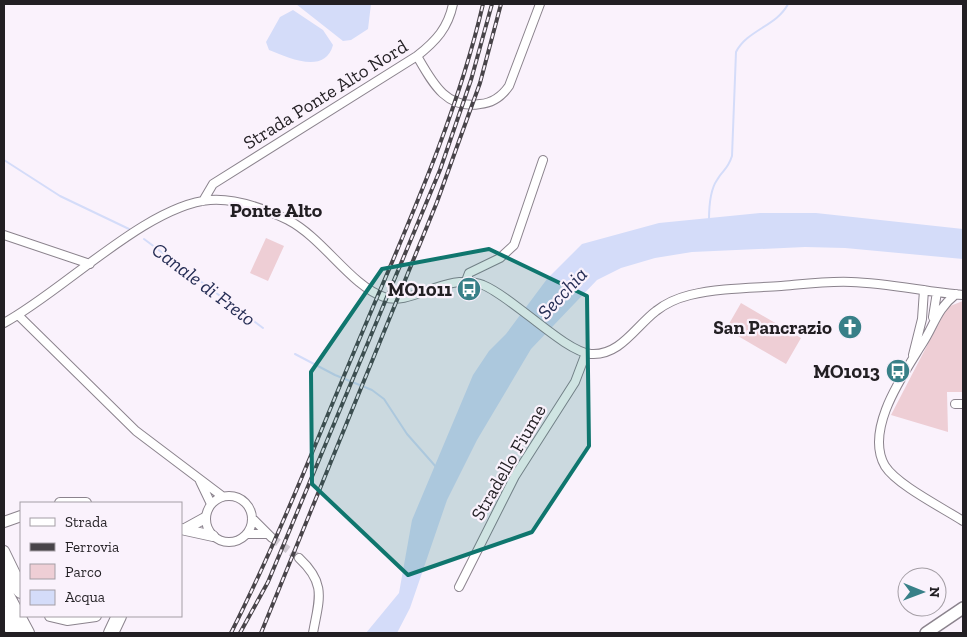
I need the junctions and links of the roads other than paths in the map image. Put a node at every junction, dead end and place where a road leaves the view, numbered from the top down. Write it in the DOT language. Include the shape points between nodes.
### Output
graph roads {
  1 [pos="454,4"];
  2 [pos="540,4"];
  3 [pos="417,56"];
  4 [pos="544,160"];
  5 [pos="203,201"];
  6 [pos="4,235"];
  7 [pos="90,264"];
  8 [pos="466,281"];
  9 [pos="924,290"];
  10 [pos="937,292"];
  11 [pos="960,295"];
  12 [pos="18,315"];
  13 [pos="933,321"];
  14 [pos="4,323"];
  15 [pos="586,353"];
  16 [pos="912,359"];
  17 [pos="199,479"];
  18 [pos="222,496"];
  19 [pos="211,504"];
  20 [pos="20,516"];
  21 [pos="205,518"];
  22 [pos="252,518"];
  23 [pos="963,520"];
  24 [pos="4,522"];
  25 [pos="183,529"];
  26 [pos="246,534"];
  27 [pos="213,536"];
  28 [pos="4,551"];
  29 [pos="299,558"];
  30 [pos="4,571"];
  31 [pos="20,585"];
  32 [pos="459,587"];
  33 [pos="4,590"];
  34 [pos="20,590"];
  35 [pos="963,608"];
  36 [pos="4,614"];
  37 [pos="54,617"];
  38 [pos="89,617"];
  39 [pos="119,617"];
  40 [pos="14,633"];
  41 [pos="27,633"];
  42 [pos="111,633"];
  43 [pos="312,633"];
  44 [pos="926,633"];
  1 -- 3 [label="street, Strada Ponte Alto Nord" via="442,32"];
  2 -- 3 [label="street" via="509,86 492,101 469,105 452,102 435,86"];
  3 -- 5 [label="street, Strada Ponte Alto Nord" via="213,184"];
  4 -- 8 [label="street" via="514,245 500,258 469,273"];
  5 -- 7 [label="street" via="187,205 145,226"];
  5 -- 8 [label="street" via="244,203 288,220 317,240 358,280 388,299"];
  6 -- 7 [label="street"];
  7 -- 12 [label="street"];
  8 -- 15 [label="street" via="482,285 506,298 568,344"];
  9 -- 10 [label="street"];
  9 -- 15 [label="street" via="849,282 693,295 656,311 613,350 602,354"];
  9 -- 16 [label="street" via="922,319"];
  10 -- 11 [label="street"];
  10 -- 13 [label="street"];
  11 -- 13 [label="street" via="942,306"];
  12 -- 14 [label="street"];
  12 -- 17 [label="street" via="136,431"];
  13 -- 16 [label="street"];
  15 -- 32 [label="street, Stradello Fiume" via="575,382 515,476"];
  16 -- 23 [label="street" via="880,427 881,457 890,472 903,483"];
  17 -- 18 [label="street"];
  17 -- 19 [label="street"];
  18 -- 19 [label="street"];
  18 -- 22 [label="street" via="242,499"];
  19 -- 21 [label="street"];
  20 -- 24 [label="street"];
  21 -- 25 [label="street"];
  21 -- 27 [label="street"];
  22 -- 26 [label="street"];
  22 -- 26 [label="street" via="270,536"];
  25 -- 27 [label="street"];
  26 -- 27 [label="street" via="234,542"];
  28 -- 31 [label="street"];
  29 -- 43 [label="street" via="319,584"];
  30 -- 34 [label="highway"];
  33 -- 41 [label="highway"];
  35 -- 44 [label="main road"];
  36 -- 40 [label="highway"];
  37 -- 38 [label="street" via="67,620"];
  39 -- 42 [label="highway"];
}
